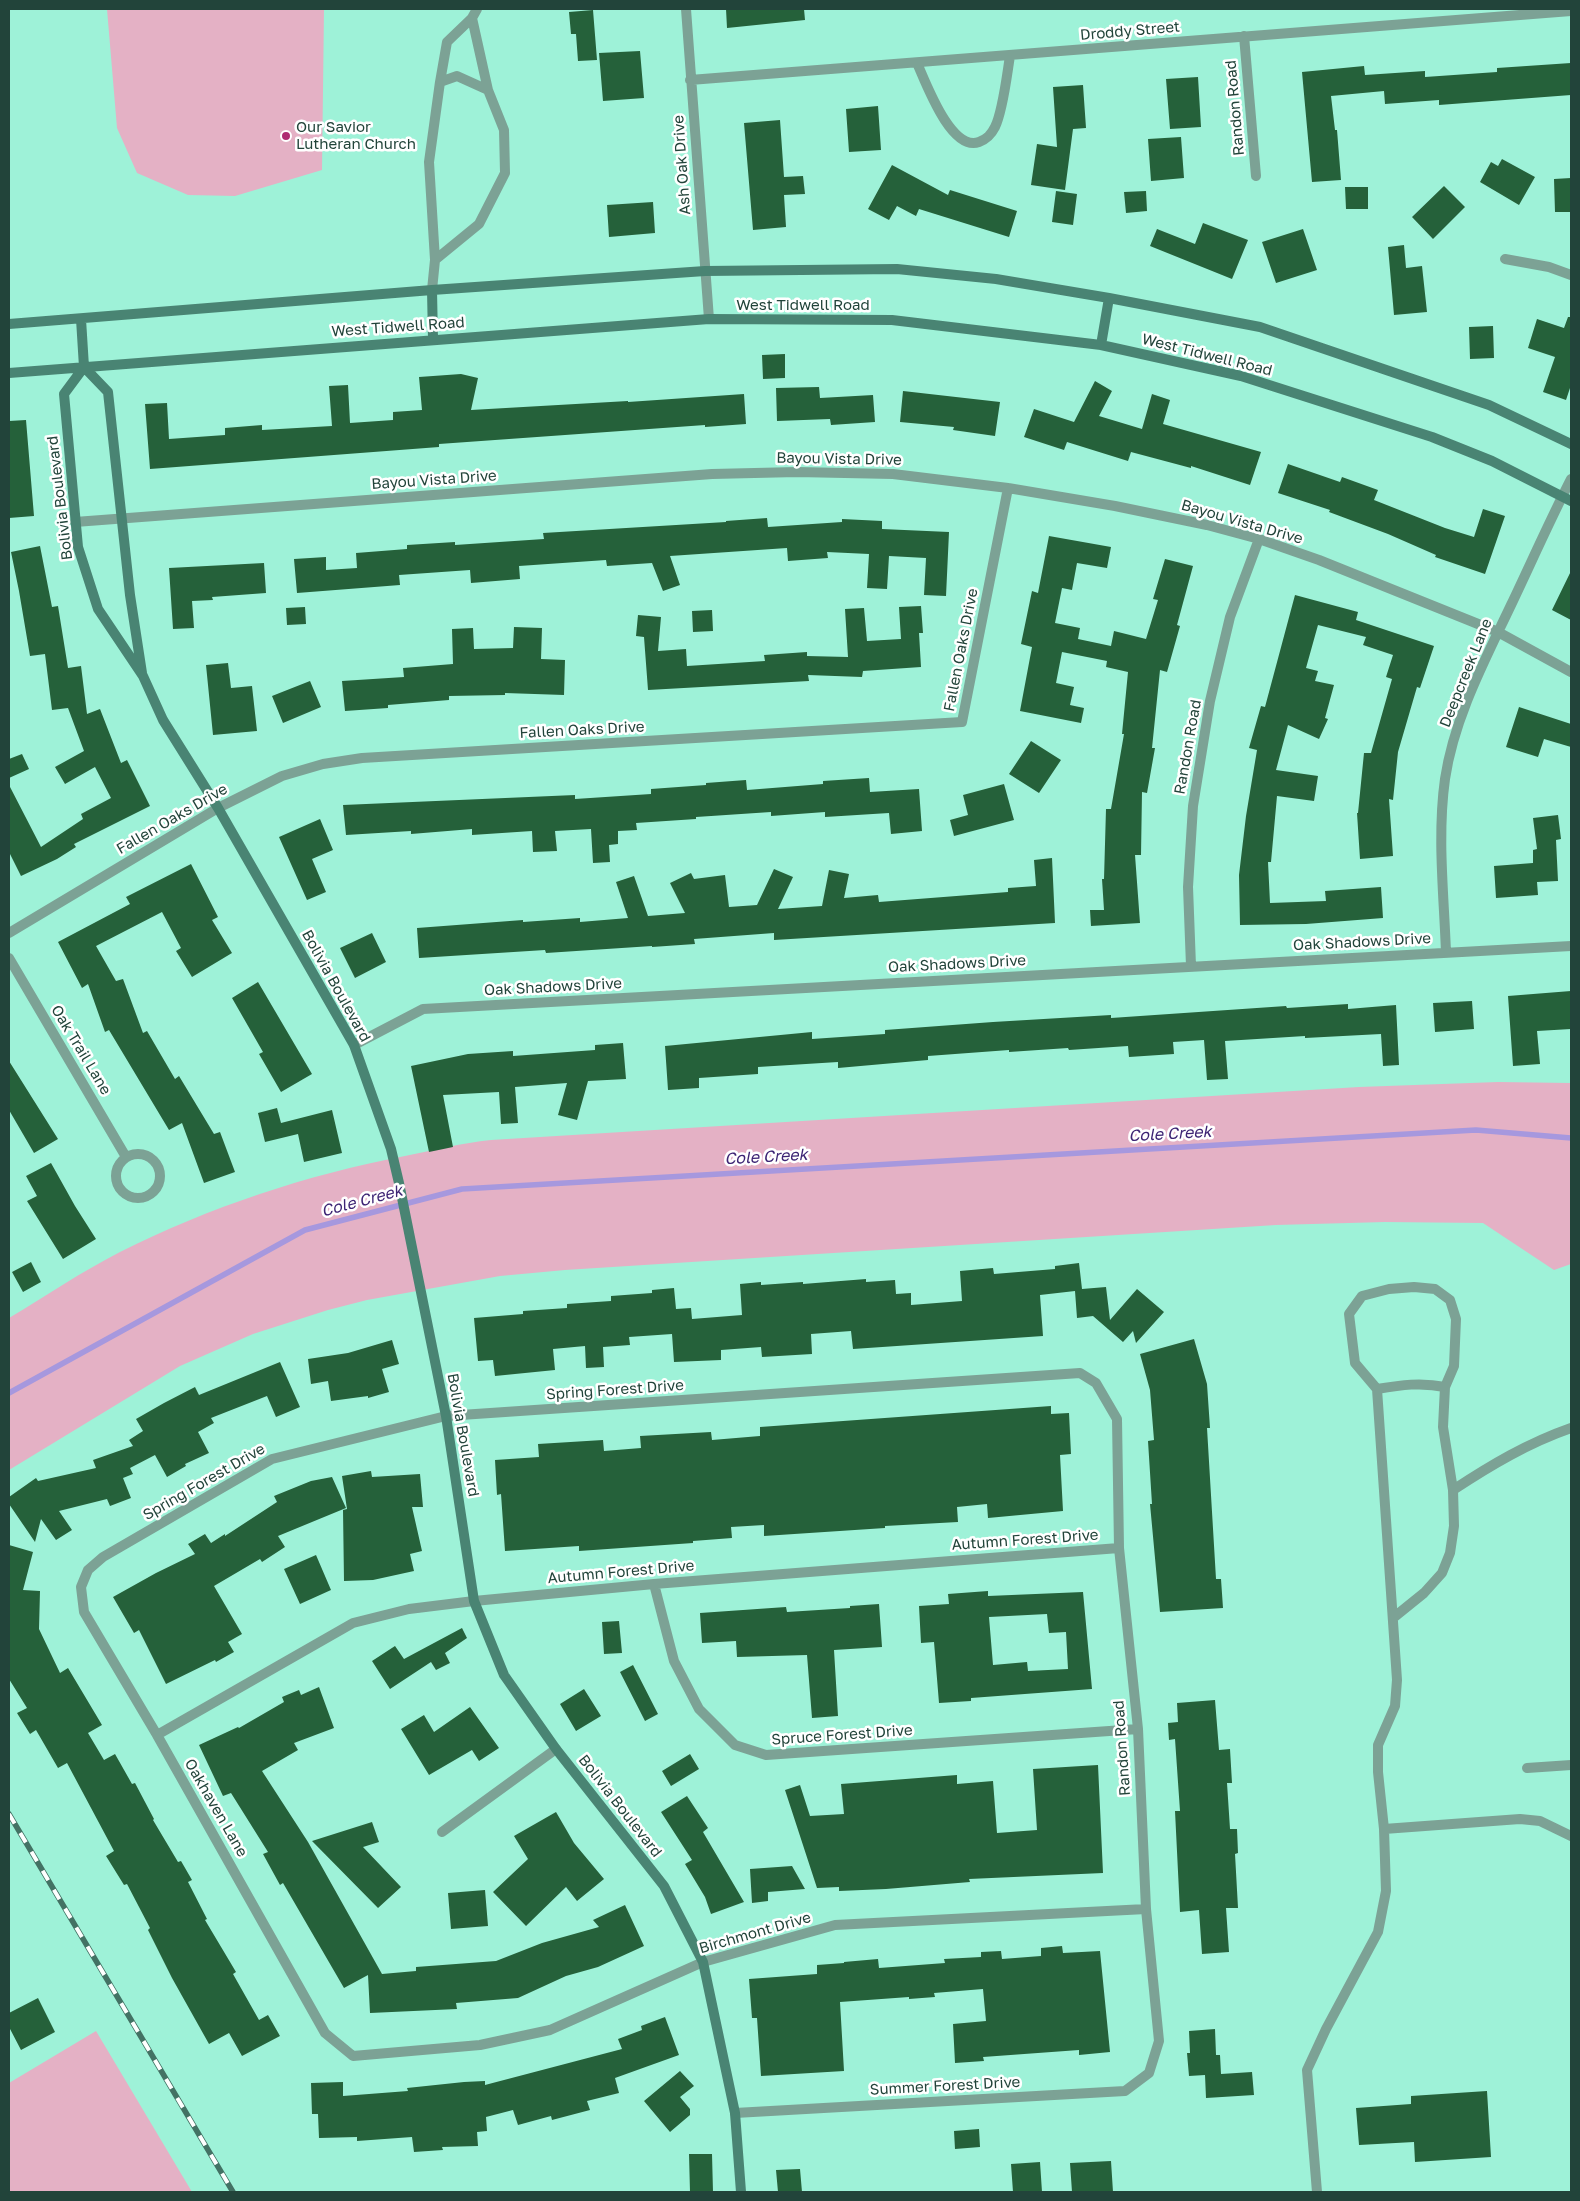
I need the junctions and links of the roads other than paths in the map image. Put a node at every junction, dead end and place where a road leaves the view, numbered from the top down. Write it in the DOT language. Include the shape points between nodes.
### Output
graph roads {
  1 [pos="686,9"];
  2 [pos="1571,11"];
  3 [pos="474,13"];
  4 [pos="1244,36"];
  5 [pos="1010,56"];
  6 [pos="917,63"];
  7 [pos="690,80"];
  8 [pos="440,82"];
  9 [pos="488,90"];
  10 [pos="1256,176"];
  11 [pos="1505,259"];
  12 [pos="435,260"];
  13 [pos="705,271"];
  14 [pos="1571,275"];
  15 [pos="432,290"];
  16 [pos="1109,298"];
  17 [pos="81,319"];
  18 [pos="709,319"];
  19 [pos="9,324"];
  20 [pos="433,340"];
  21 [pos="1100,345"];
  22 [pos="84,367"];
  23 [pos="9,373"];
  24 [pos="1571,444"];
  25 [pos="1571,479"];
  26 [pos="1008,488"];
  27 [pos="1567,499"];
  28 [pos="121,518"];
  29 [pos="75,522"];
  30 [pos="1259,539"];
  31 [pos="1498,632"];
  32 [pos="1571,672"];
  33 [pos="142,676"];
  34 [pos="218,808"];
  35 [pos="9,933"];
  36 [pos="1571,946"];
  37 [pos="1446,953"];
  38 [pos="9,958"];
  39 [pos="1191,966"];
  40 [pos="354,1045"];
  41 [pos="126,1157"];
  42 [pos="1445,1387"];
  43 [pos="1377,1389"];
  44 [pos="446,1416"];
  45 [pos="1117,1419"];
  46 [pos="1571,1428"];
  47 [pos="1453,1490"];
  48 [pos="120,1548"];
  49 [pos="1119,1548"];
  50 [pos="654,1584"];
  51 [pos="474,1600"];
  52 [pos="1393,1618"];
  53 [pos="1138,1729"];
  54 [pos="157,1734"];
  55 [pos="556,1749"];
  56 [pos="1571,1765"];
  57 [pos="1527,1768"];
  58 [pos="1384,1828"];
  59 [pos="442,1832"];
  60 [pos="1571,1836"];
  61 [pos="1146,1909"];
  62 [pos="703,1962"];
  63 [pos="386,2053"];
  64 [pos="1149,2073"];
  65 [pos="736,2113"];
  66 [pos="741,2192"];
  67 [pos="1317,2192"];
  1 -- 7 [label="street, Ash Oak Drive"];
  2 -- 4 [label="street, Droddy Street"];
  3 -- 8 [label="street" via="447,42"];
  3 -- 9 [label="street"];
  4 -- 5 [label="street, Droddy Street"];
  4 -- 10 [label="street, Randon Road"];
  5 -- 6 [label="street, Droddy Street"];
  5 -- 6 [label="street" via="996,125 988,139 976,143 962,141 949,127 933,101"];
  6 -- 7 [label="street, Droddy Street"];
  7 -- 13 [label="street, Ash Oak Drive"];
  8 -- 9 [label="street" via="458,76"];
  8 -- 12 [label="street" via="429,162"];
  9 -- 12 [label="street" via="504,130 504,173 479,224"];
  11 -- 14 [label="street" via="1549,267"];
  12 -- 15 [label="street"];
  13 -- 15 [label="main road"];
  13 -- 16 [label="main road" via="897,269 996,279"];
  13 -- 18 [label="street, Ash Oak Drive"];
  15 -- 17 [label="main road"];
  15 -- 20 [label="main road"];
  16 -- 21 [label="main road"];
  16 -- 24 [label="main road" via="1260,328 1488,405"];
  17 -- 19 [label="main road"];
  17 -- 22 [label="main road"];
  18 -- 20 [label="main road, West Tidwell Road"];
  18 -- 21 [label="main road, West Tidwell Road" via="892,320"];
  20 -- 22 [label="main road, West Tidwell Road"];
  21 -- 27 [label="main road, West Tidwell Road" via="1241,376 1432,438 1492,461"];
  22 -- 23 [label="main road, West Tidwell Road"];
  22 -- 28 [label="main road, Bolivia Boulevard" via="108,392"];
  22 -- 29 [label="main road, Bolivia Boulevard" via="64,394"];
  25 -- 27 [label="street, Deepcreek Lane"];
  26 -- 28 [label="street, Bayou Vista Drive" via="893,474 712,474"];
  26 -- 30 [label="street, Bayou Vista Drive" via="1207,525"];
  26 -- 34 [label="street, Fallen Oaks Drive" via="962,722 362,758 323,764 282,776"];
  27 -- 31 [label="street, Deepcreek Lane"];
  28 -- 29 [label="street, Bayou Vista Drive"];
  28 -- 33 [label="main road, Bolivia Boulevard"];
  29 -- 33 [label="main road, Bolivia Boulevard" via="78,547 98,609"];
  30 -- 31 [label="street, Bayou Vista Drive"];
  30 -- 39 [label="street, Randon Road" via="1230,617 1210,701 1194,797 1188,887"];
  31 -- 32 [label="street, Bayou Vista Drive"];
  31 -- 37 [label="street, Deepcreek Lane" via="1470,695 1445,777 1441,823"];
  33 -- 34 [label="main road, Bolivia Boulevard" via="163,720"];
  34 -- 35 [label="street, Fallen Oaks Drive"];
  34 -- 40 [label="main road, Bolivia Boulevard"];
  36 -- 37 [label="street, Oak Shadows Drive"];
  37 -- 39 [label="street, Oak Shadows Drive"];
  38 -- 41 [label="street, Oak Trail Lane"];
  39 -- 40 [label="street, Oak Shadows Drive" via="423,1009"];
  40 -- 44 [label="main road, Bolivia Boulevard" via="391,1149"];
  41 -- 41 [label="street" via="116,1170 118,1187 132,1197 149,1195 159,1181 157,1165 143,1154"];
  42 -- 43 [label="street" via="1409,1384"];
  42 -- 43 [label="street" via="1454,1366 1456,1319 1450,1300 1435,1289 1414,1287 1362,1296 1349,1314 1354,1363"];
  42 -- 47 [label="street" via="1443,1427"];
  43 -- 52 [label="street"];
  44 -- 45 [label="street, Spring Forest Drive" via="1080,1373 1096,1384"];
  44 -- 48 [label="street, Spring Forest Drive" via="272,1459"];
  44 -- 51 [label="main road, Bolivia Boulevard"];
  45 -- 49 [label="street, Randon Road"];
  46 -- 47 [label="street" via="1544,1437"];
  47 -- 52 [label="street" via="1454,1526 1450,1553 1442,1573 1424,1593"];
  48 -- 54 [label="street, Oakhaven Lane" via="88,1570 81,1587 84,1612"];
  49 -- 50 [label="street, Autumn Forest Drive"];
  49 -- 53 [label="street, Randon Road"];
  50 -- 51 [label="street, Autumn Forest Drive"];
  50 -- 53 [label="street, Spruce Forest Drive" via="674,1661 699,1709 735,1745 766,1755"];
  51 -- 54 [label="street, Autumn Forest Drive" via="409,1609 353,1623"];
  51 -- 55 [label="main road, Bolivia Boulevard" via="504,1675"];
  52 -- 58 [label="street" via="1397,1680 1394,1706 1378,1745"];
  53 -- 61 [label="street, Randon Road"];
  54 -- 63 [label="street, Oakhaven Lane" via="326,2033 353,2056"];
  55 -- 59 [label="street"];
  55 -- 62 [label="main road, Bolivia Boulevard" via="664,1886"];
  56 -- 57 [label="street"];
  58 -- 60 [label="street" via="1520,1819 1540,1821"];
  58 -- 67 [label="street" via="1386,1891 1378,1932 1307,2070"];
  61 -- 62 [label="street, Birchmont Drive" via="835,1925"];
  61 -- 64 [label="street, Randon Road" via="1159,2041"];
  62 -- 63 [label="street, Birchmont Drive" via="550,2030 480,2045"];
  62 -- 65 [label="main road, Bolivia Boulevard"];
  64 -- 65 [label="street, Summer Forest Drive" via="1125,2091"];
  65 -- 66 [label="main road, Bolivia Boulevard"];
}
